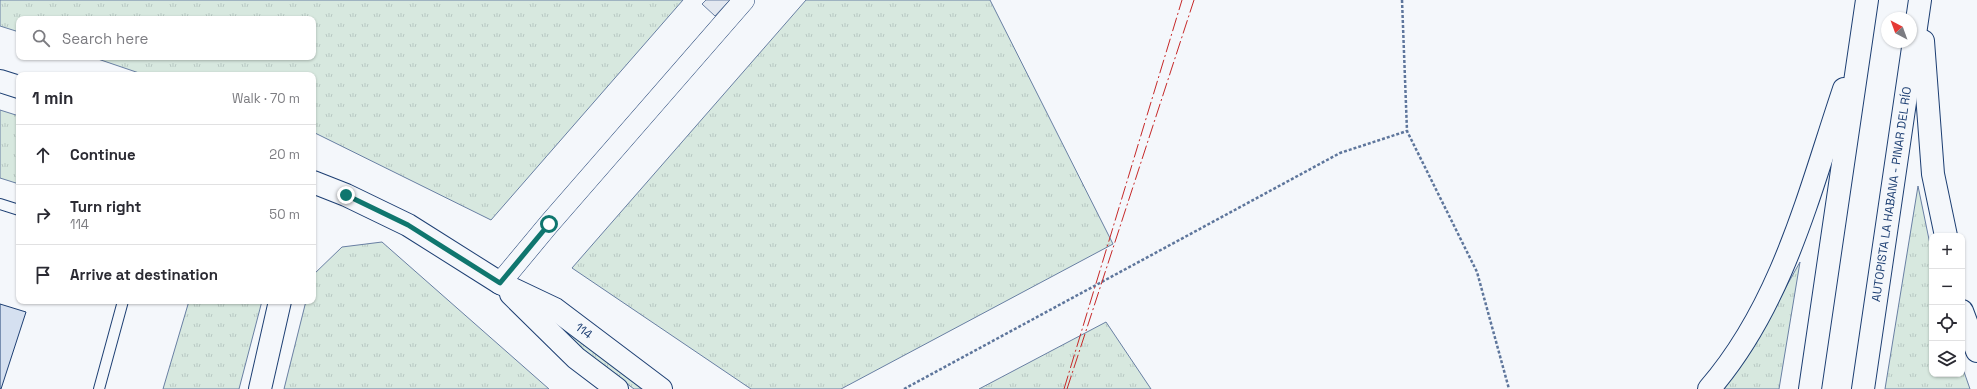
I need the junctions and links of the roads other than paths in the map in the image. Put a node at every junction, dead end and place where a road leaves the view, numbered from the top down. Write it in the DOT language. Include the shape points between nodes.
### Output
graph roads {
  1 [pos="744,0"];
  2 [pos="1867,0"];
  3 [pos="1920,0"];
  4 [pos="1862,37"];
  5 [pos="0,81"];
  6 [pos="16,86"];
  7 [pos="316,183"];
  8 [pos="0,204"];
  9 [pos="16,209"];
  10 [pos="1945,233"];
  11 [pos="500,283"];
  12 [pos="122,304"];
  13 [pos="279,304"];
  14 [pos="1965,320"];
  15 [pos="1977,351"];
  16 [pos="576,358"];
  17 [pos="99,389"];
  18 [pos="260,389"];
  19 [pos="612,389"];
  20 [pos="617,389"];
  21 [pos="661,389"];
  22 [pos="1709,389"];
  23 [pos="1810,389"];
  24 [pos="1863,389"];
  1 -- 11 [label="street"];
  2 -- 4 [label="main road"];
  3 -- 10 [label="main road" via="1933,174"];
  3 -- 24 [label="main road, AUTOPISTA LA HABANA - PINAR DEL RÍO"];
  4 -- 22 [label="main road" via="1789,251 1765,306 1738,352"];
  4 -- 23 [label="main road"];
  5 -- 6 [label="main road"];
  7 -- 11 [label="main road, 114" via="408,225"];
  8 -- 9 [label="lane"];
  11 -- 16 [label="main road, 114"];
  11 -- 21 [label="main road, 114" via="555,309"];
  12 -- 17 [label="lane"];
  13 -- 18 [label="main road"];
  14 -- 15 [label="main road"];
  16 -- 19 [label="main road"];
  16 -- 20 [label="main road, 114"];
}
